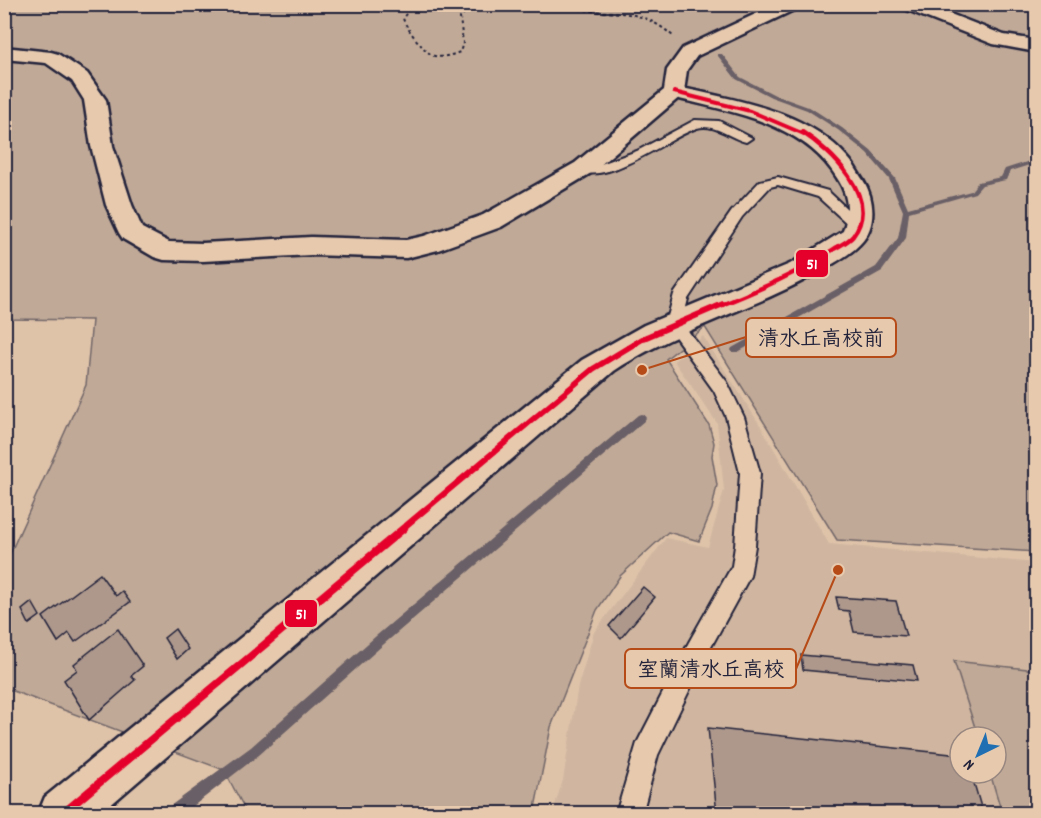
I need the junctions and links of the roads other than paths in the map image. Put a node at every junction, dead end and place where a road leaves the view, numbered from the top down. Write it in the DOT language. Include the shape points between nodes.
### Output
graph roads {
  1 [pos="792,4"];
  2 [pos="908,4"];
  3 [pos="1036,46"];
  4 [pos="4,53"];
  5 [pos="674,92"];
  6 [pos="746,138"];
  7 [pos="583,168"];
  8 [pos="856,224"];
  9 [pos="674,324"];
  10 [pos="62,813"];
  11 [pos="629,813"];
  1 -- 5 [label="street" via="690,52 677,70"];
  2 -- 3 [label="street" via="1000,40"];
  4 -- 7 [label="street" via="51,58 80,77 94,100 102,146 119,205 132,232 164,251 311,246 406,249 492,221"];
  5 -- 7 [label="street"];
  5 -- 8 [label="street" via="774,120 819,143 848,171 855,186 861,212"];
  6 -- 7 [label="lane" via="715,124 696,124 641,154 602,168"];
  8 -- 9 [label="street" via="852,236 812,265"];
  8 -- 9 [label="lane" via="823,194 778,181 765,184 737,214 680,298"];
  9 -- 10 [label="street" via="629,345 593,369"];
  9 -- 11 [label="lane" via="721,387 735,417 750,473 745,546 742,569 646,752"];
}
